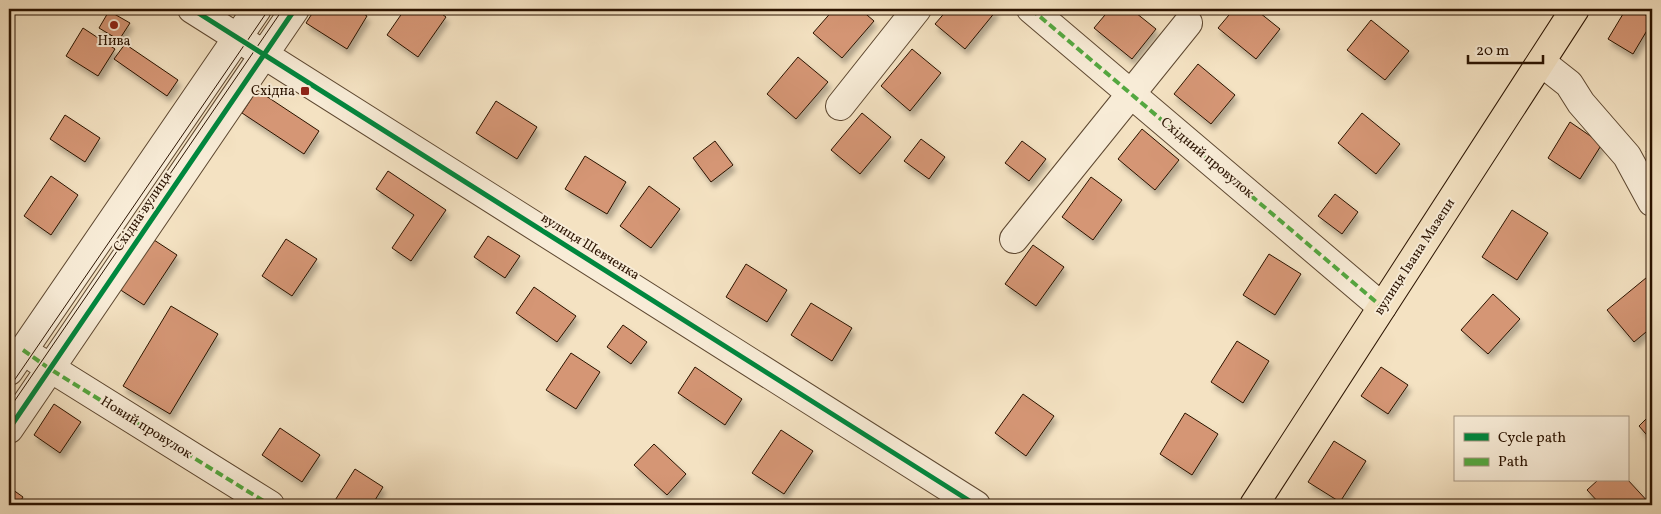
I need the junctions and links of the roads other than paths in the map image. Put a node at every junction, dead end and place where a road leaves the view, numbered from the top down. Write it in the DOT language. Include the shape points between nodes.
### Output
graph roads {
  1 [pos="192,9"];
  2 [pos="257,9"];
  3 [pos="295,9"];
  4 [pos="917,9"];
  5 [pos="1031,9"];
  6 [pos="1569,11"];
  7 [pos="1188,23"];
  8 [pos="238,37"];
  9 [pos="264,54"];
  10 [pos="1541,62"];
  11 [pos="1131,94"];
  12 [pos="840,106"];
  13 [pos="1652,202"];
  14 [pos="1014,240"];
  15 [pos="1382,308"];
  16 [pos="16,360"];
  17 [pos="50,369"];
  18 [pos="9,429"];
  19 [pos="270,505"];
  20 [pos="976,505"];
  21 [pos="1254,505"];
  1 -- 8 [label="street, вулиця Шевченка"];
  2 -- 8 [label="street, Східна вулиця"];
  3 -- 9 [label="street, Східна вулиця"];
  4 -- 12 [label="street"];
  5 -- 11 [label="street, Східний провулок"];
  6 -- 10 [label="main road, вулиця Івана Мазепи"];
  7 -- 11 [label="street"];
  8 -- 9 [label="street, вулиця Шевченка"];
  8 -- 16 [label="street, Східна вулиця"];
  9 -- 17 [label="street, Східна вулиця"];
  9 -- 20 [label="street, вулиця Шевченка"];
  10 -- 13 [label="street" via="1569,84 1581,103 1627,156"];
  10 -- 15 [label="main road, вулиця Івана Мазепи"];
  11 -- 14 [label="street"];
  11 -- 15 [label="street, Східний провулок"];
  15 -- 21 [label="main road, вулиця Івана Мазепи"];
  16 -- 17 [label="street, Новий провулок"];
  17 -- 18 [label="street, Східна вулиця"];
  17 -- 19 [label="street, Новий провулок"];
}
